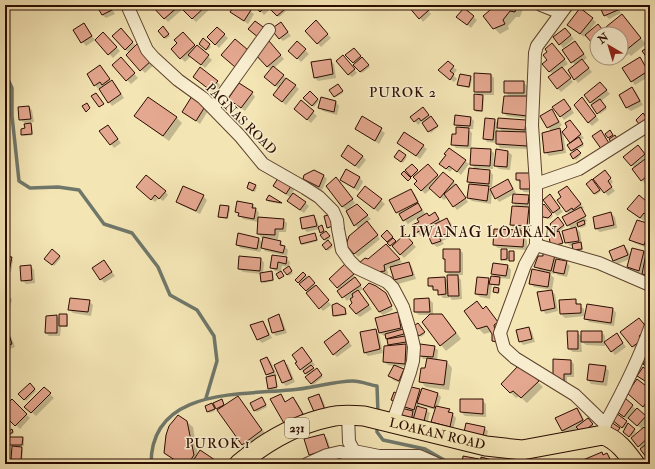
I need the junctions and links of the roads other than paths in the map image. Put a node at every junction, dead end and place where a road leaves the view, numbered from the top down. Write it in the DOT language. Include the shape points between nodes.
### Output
graph roads {
  1 [pos="127,5"];
  2 [pos="541,5"];
  3 [pos="564,9"];
  4 [pos="269,30"];
  5 [pos="213,108"];
  6 [pos="650,124"];
  7 [pos="536,184"];
  8 [pos="536,245"];
  9 [pos="650,285"];
  10 [pos="650,328"];
  11 [pos="356,415"];
  12 [pos="390,423"];
  13 [pos="604,430"];
  14 [pos="379,456"];
  15 [pos="631,458"];
  16 [pos="394,461"];
  17 [pos="239,464"];
  18 [pos="307,464"];
  19 [pos="437,464"];
  1 -- 5 [label="street, PAGNAS ROAD" via="151,54"];
  2 -- 3 [label="street"];
  3 -- 7 [label="street" via="537,46 535,53 532,125"];
  4 -- 5 [label="street"];
  5 -- 12 [label="street, PAGNAS ROAD" via="263,164 319,197 333,211 342,250 346,256 356,268 387,282 396,293 403,307 414,347 410,372"];
  6 -- 7 [label="street" via="579,169"];
  7 -- 8 [label="street"];
  8 -- 9 [label="street" via="599,263"];
  8 -- 13 [label="street" via="525,266 500,333 504,348 515,358 575,395"];
  10 -- 13 [label="street" via="634,369"];
  11 -- 12 [label="main road, LOAKAN ROAD / 231"];
  11 -- 14 [label="street" via="349,442 354,451"];
  11 -- 17 [label="main road, LOAKAN ROAD / 231" via="331,416 282,434"];
  12 -- 13 [label="main road, LOAKAN ROAD / 231" via="486,446 522,450"];
  13 -- 15 [label="main road"];
  14 -- 16 [label="street"];
  14 -- 18 [label="street" via="366,459 340,452"];
  16 -- 19 [label="street" via="419,456"];
}
